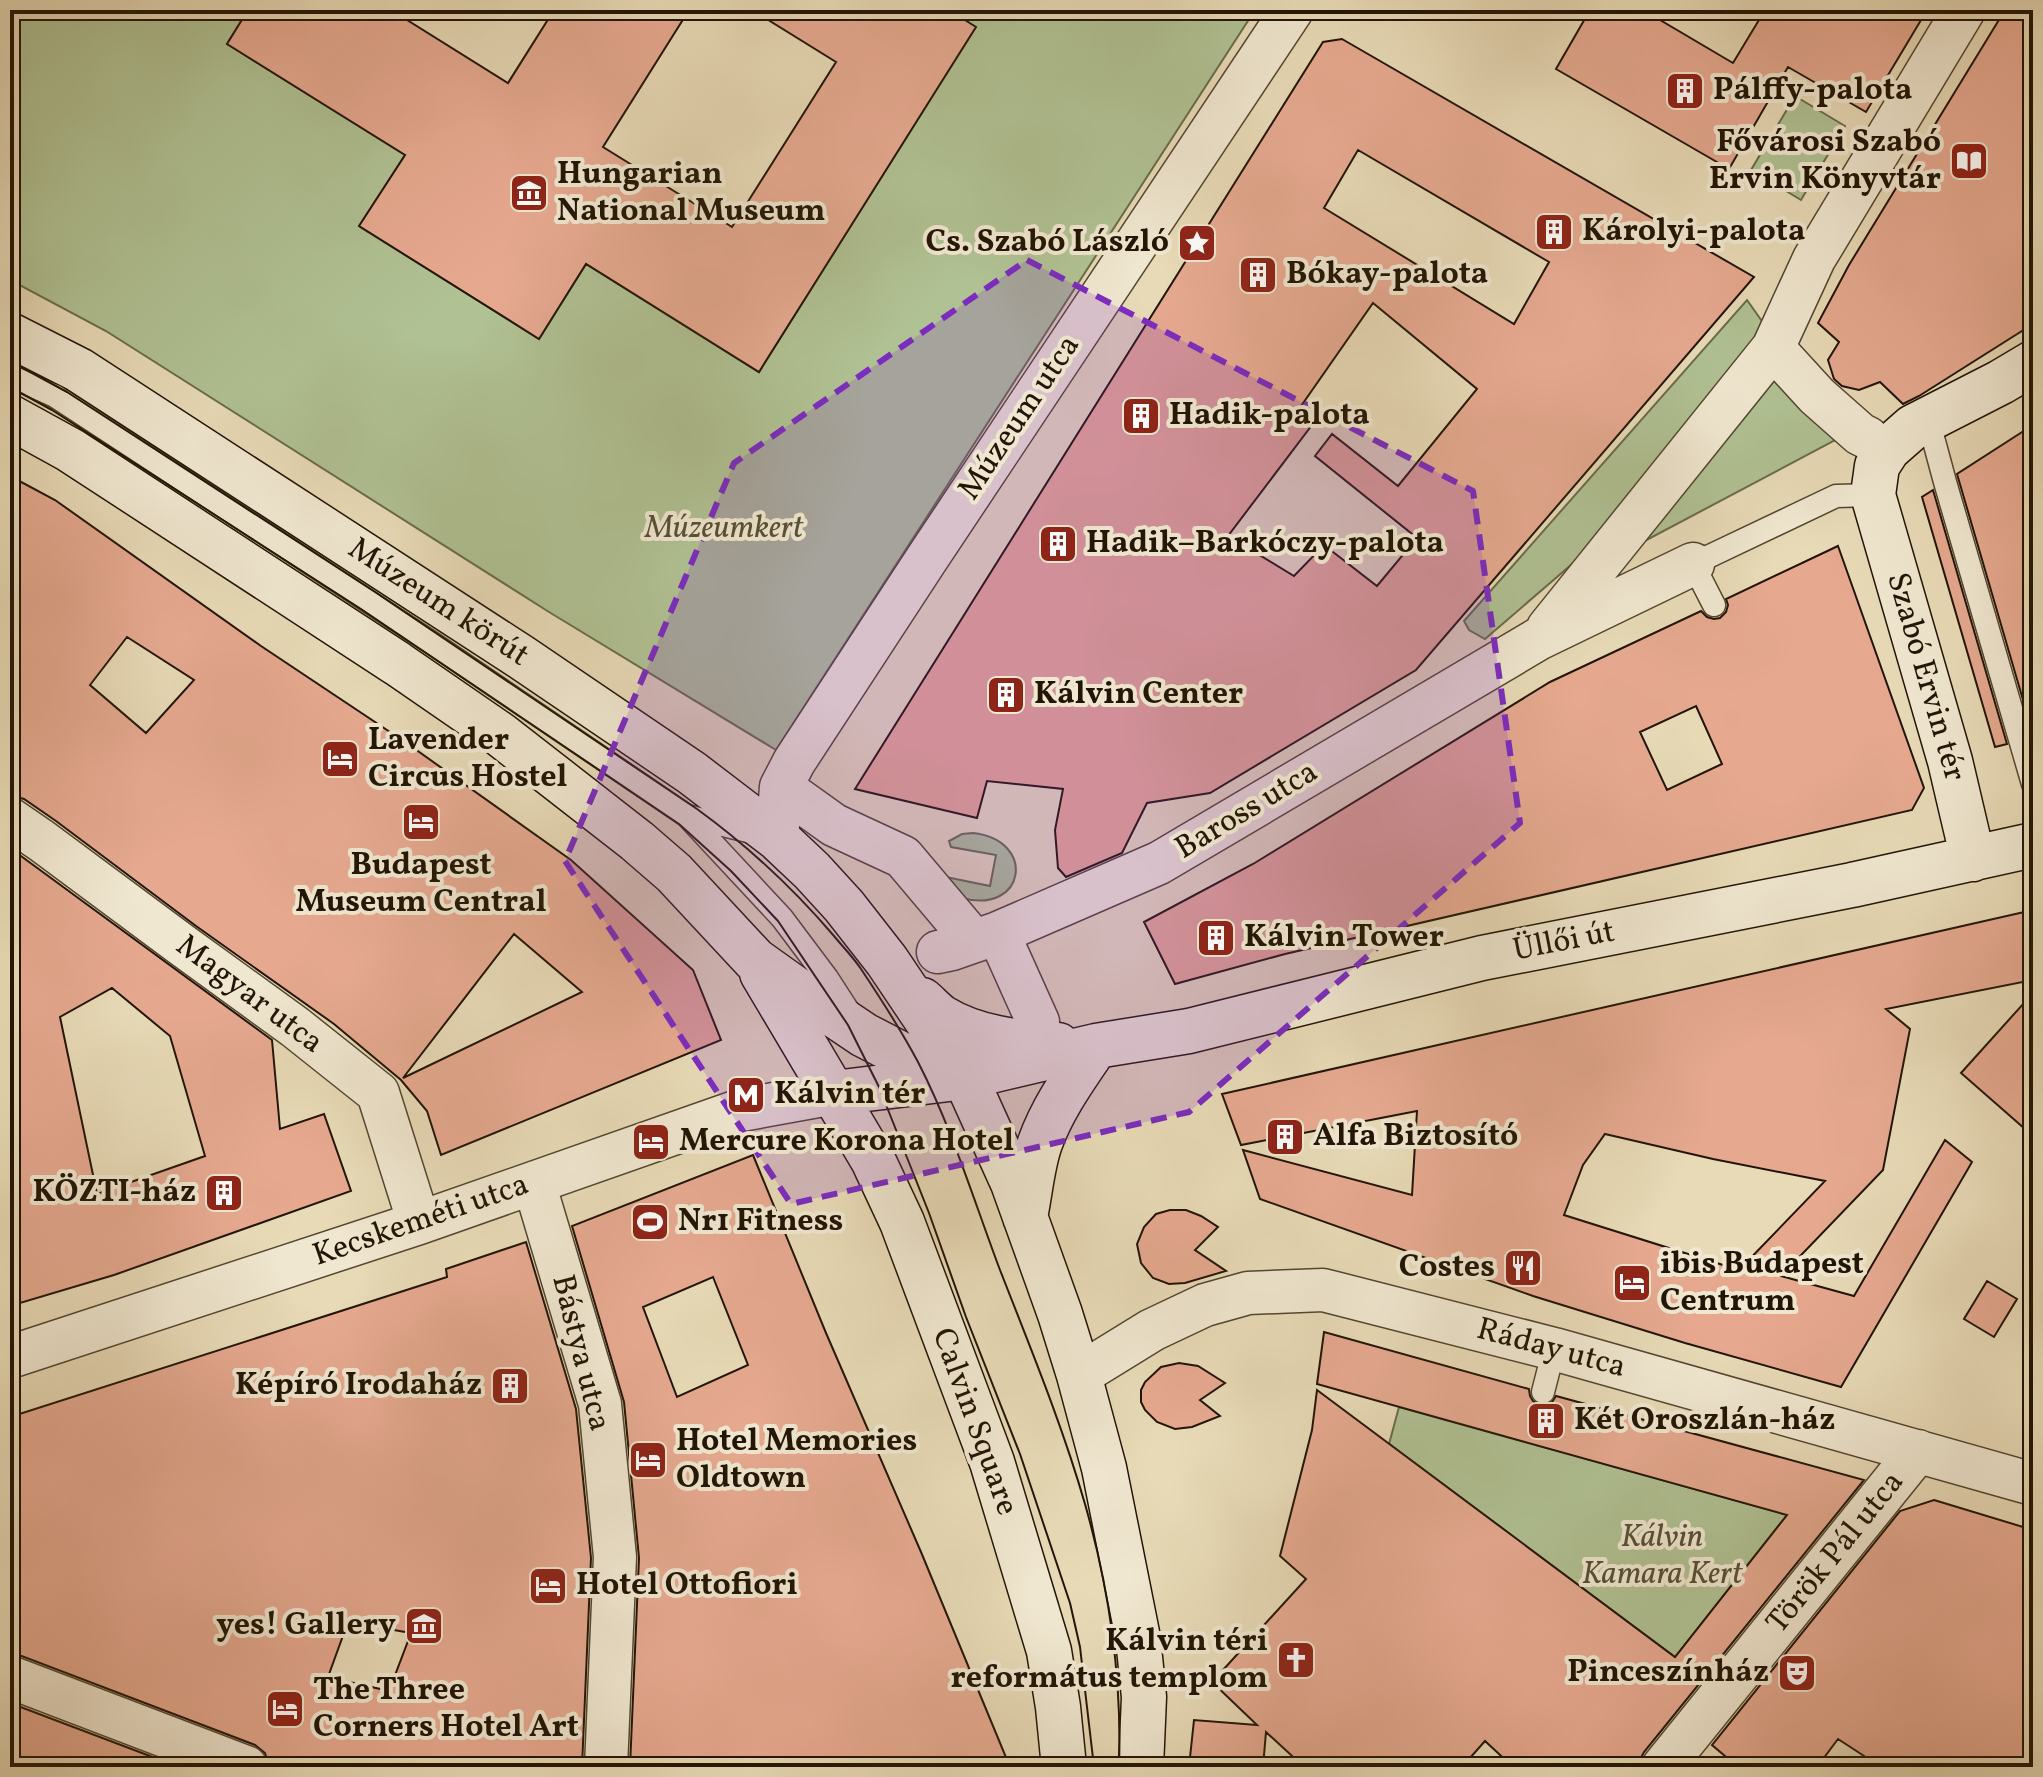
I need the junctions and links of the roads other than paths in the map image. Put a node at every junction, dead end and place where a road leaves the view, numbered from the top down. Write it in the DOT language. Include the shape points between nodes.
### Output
graph roads {
  1 [pos="1292,10"];
  2 [pos="1964,10"];
  3 [pos="10,335"];
  4 [pos="1773,348"];
  5 [pos="2033,363"];
  6 [pos="10,376"];
  7 [pos="10,417"];
  8 [pos="1928,419"];
  9 [pos="1868,438"];
  10 [pos="1873,495"];
  11 [pos="1693,564"];
  12 [pos="1714,605"];
  13 [pos="1540,638"];
  14 [pos="435,645"];
  15 [pos="501,735"];
  16 [pos="2033,784"];
  17 [pos="781,787"];
  18 [pos="687,816"];
  19 [pos="10,819"];
  20 [pos="777,838"];
  21 [pos="2033,845"];
  22 [pos="1973,859"];
  23 [pos="970,942"];
  24 [pos="755,960"];
  25 [pos="902,981"];
  26 [pos="1038,1022"];
  27 [pos="864,1035"];
  28 [pos="1096,1046"];
  29 [pos="965,1077"];
  30 [pos="834,1093"];
  31 [pos="534,1183"];
  32 [pos="1025,1217"];
  33 [pos="419,1223"];
  34 [pos="1554,1349"];
  35 [pos="10,1357"];
  36 [pos="1079,1375"];
  37 [pos="1543,1392"];
  38 [pos="1918,1451"];
  39 [pos="2033,1484"];
  40 [pos="10,1677"];
  41 [pos="246,1767"];
  42 [pos="606,1767"];
  43 [pos="1064,1767"];
  44 [pos="1141,1767"];
  45 [pos="1663,1767"];
  1 -- 17 [label="street, Múzeum utca"];
  2 -- 4 [label="street, Baross utca" via="1814,259"];
  3 -- 20 [label="main road, Múzeum körút" via="79,370 521,657 692,773"];
  4 -- 9 [label="street" via="1817,396"];
  4 -- 13 [label="street, Baross utca"];
  5 -- 8 [label="main road"];
  6 -- 14 [label="lane, Múzeum körút" via="55,396"];
  7 -- 15 [label="main road, Múzeum körút" via="109,475"];
  8 -- 10 [label="main road" via="1888,449 1877,466"];
  8 -- 16 [label="lane"];
  10 -- 11 [label="lane, Baross utca" via="1836,496"];
  10 -- 22 [label="main road, Szabó Ervin tér"];
  11 -- 12 [label="lane"];
  11 -- 13 [label="street, Baross utca"];
  13 -- 23 [label="street, Baross utca" via="1159,863"];
  14 -- 15 [label="lane, Múzeum körút"];
  14 -- 18 [label="lane, Múzeum körút"];
  15 -- 24 [label="main road, Múzeum körút" via="674,873"];
  17 -- 20 [label="street, Múzeum utca"];
  17 -- 23 [label="street" via="834,825 903,857"];
  18 -- 20 [label="lane, Múzeum körút"];
  18 -- 27 [label="lane, Múzeum körút" via="782,918"];
  19 -- 33 [label="street, Magyar utca" via="378,1093"];
  20 -- 25 [label="main road" via="844,906"];
  21 -- 22 [label="main road, Üllői út"];
  22 -- 28 [label="main road, Üllői út" via="1482,958 1189,1031"];
  23 -- 26 [label="street"];
  24 -- 27 [label="main road"];
  24 -- 30 [label="main road, Calvin Square"];
  25 -- 28 [label="main road" via="939,1016 974,1032 1018,1042"];
  25 -- 29 [label="main road"];
  27 -- 29 [label="main road" via="918,1063"];
  28 -- 29 [label="main road"];
  28 -- 32 [label="main road" via="1062,1095 1038,1146"];
  29 -- 30 [label="main road"];
  29 -- 32 [label="main road"];
  30 -- 31 [label="street, Kecskeméti utca" via="741,1110"];
  30 -- 43 [label="main road, Calvin Square" via="902,1222 992,1462 1049,1651"];
  31 -- 33 [label="street, Kecskeméti utca"];
  31 -- 42 [label="street, Bástya utca" via="600,1404 615,1557"];
  32 -- 36 [label="main road"];
  33 -- 35 [label="street, Kecskeméti utca"];
  34 -- 36 [label="street, Ráday utca" via="1323,1290 1248,1293 1205,1305 1152,1330"];
  34 -- 37 [label="lane"];
  34 -- 38 [label="street, Ráday utca"];
  36 -- 44 [label="main road" via="1104,1468 1138,1638 1144,1697"];
  38 -- 39 [label="street, Ráday utca"];
  38 -- 45 [label="street, Török Pál utca"];
  40 -- 41 [label="street"];
}
